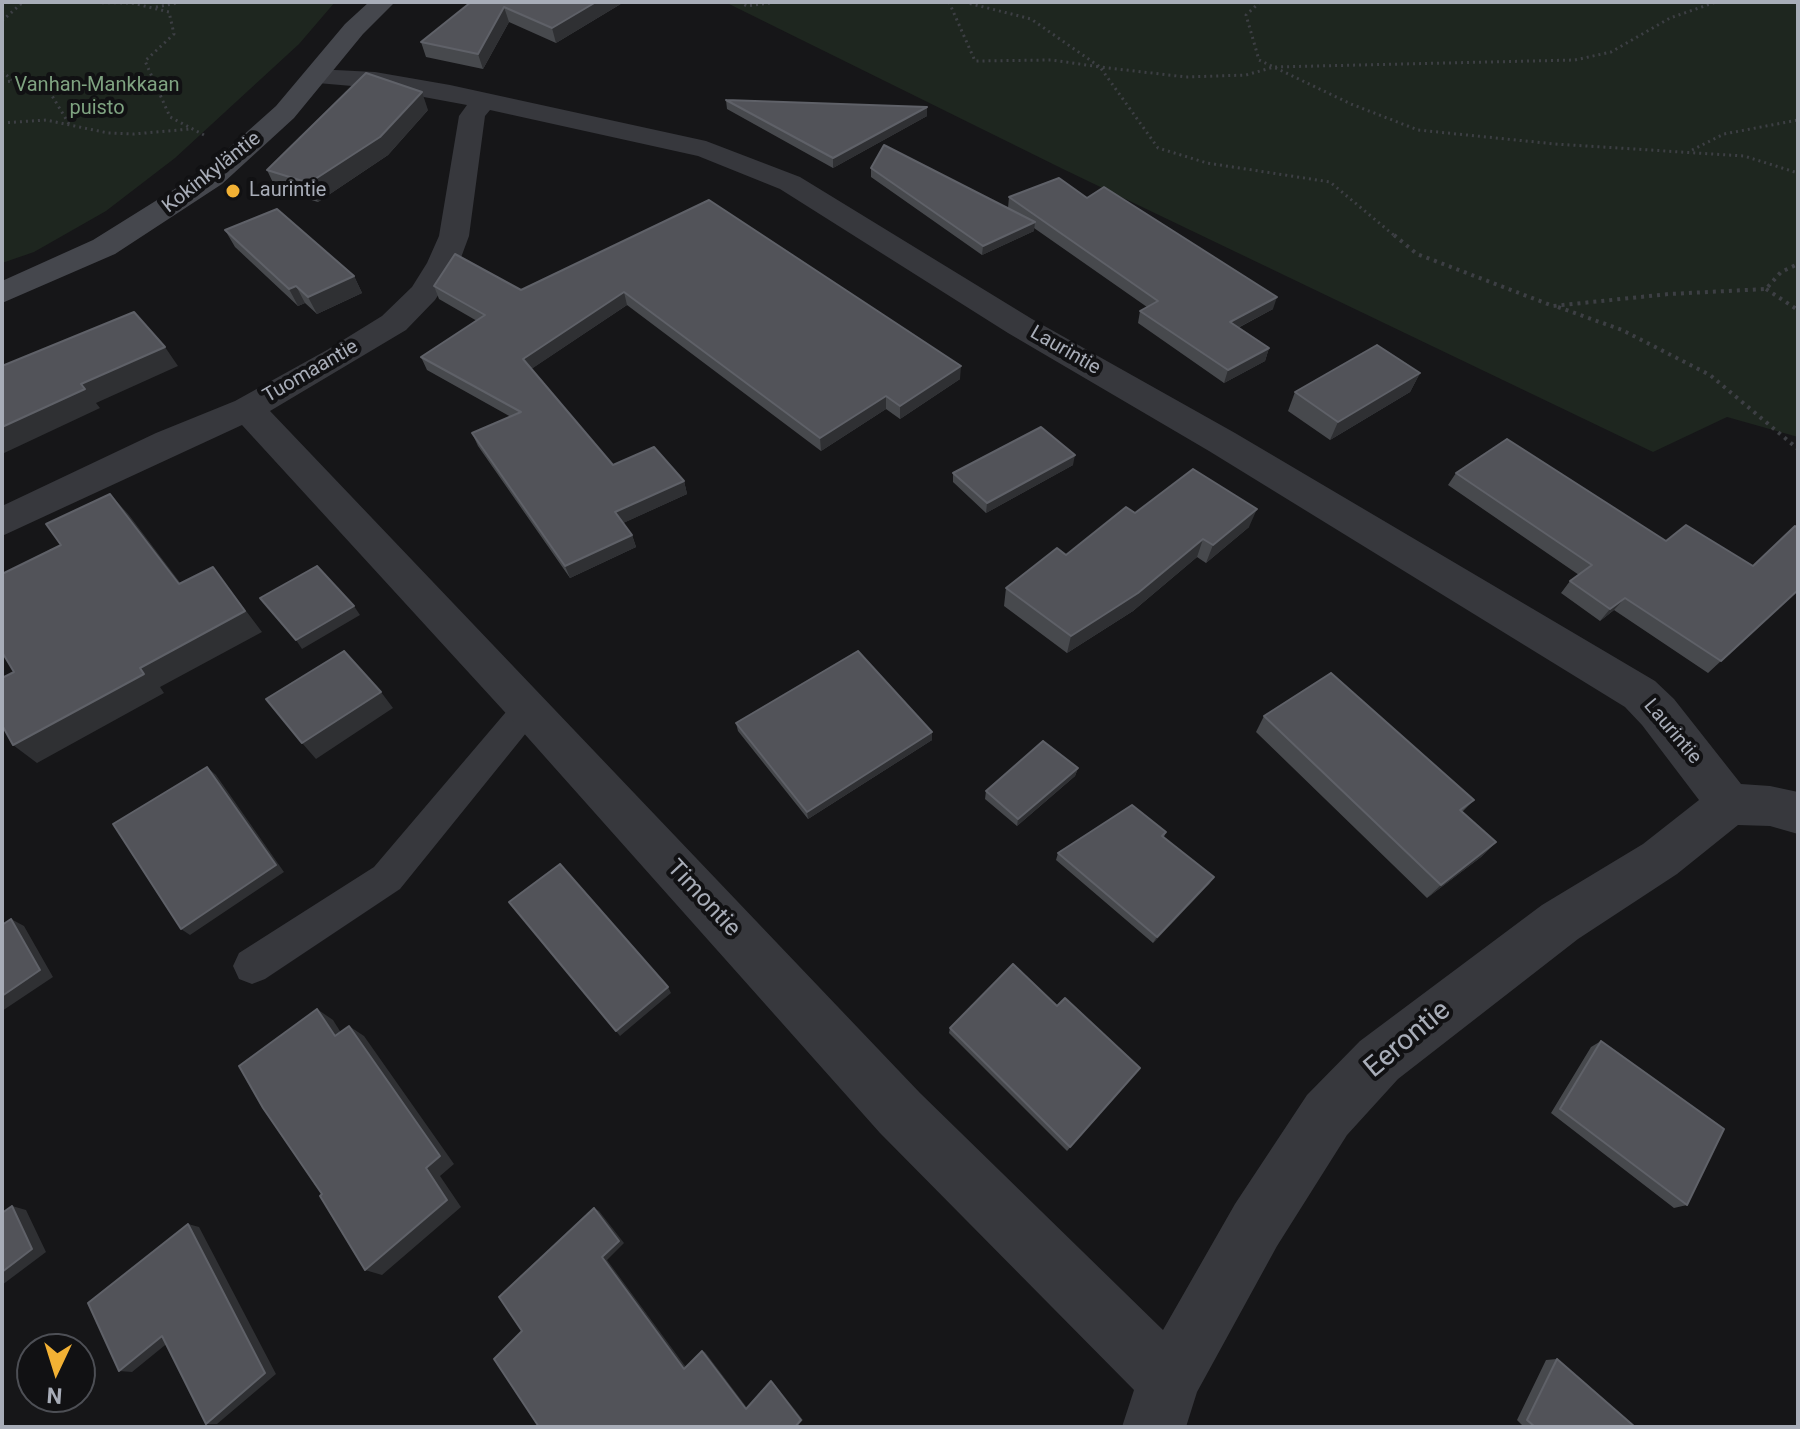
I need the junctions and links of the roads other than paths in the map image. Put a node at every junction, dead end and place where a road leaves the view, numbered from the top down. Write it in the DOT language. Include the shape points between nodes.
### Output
graph roads {
  1 [pos="383,2"];
  2 [pos="315,77"];
  3 [pos="483,100"];
  4 [pos="2,293"];
  5 [pos="247,409"];
  6 [pos="2,522"];
  7 [pos="528,708"];
  8 [pos="1729,804"];
  9 [pos="1798,813"];
  10 [pos="252,966"];
  11 [pos="1162,1403"];
  1 -- 2 [label="main road, Kokinkyläntie"];
  2 -- 3 [label="street, Laurintie" via="375,80"];
  2 -- 4 [label="main road, Kokinkyläntie" via="244,150 182,200 104,247"];
  3 -- 5 [label="street, Tuomaantie" via="472,116 454,236 424,293 394,323"];
  3 -- 8 [label="street, Laurintie" via="706,149 790,183 1020,326 1640,694"];
  5 -- 6 [label="street, Tuomaantie"];
  5 -- 7 [label="street, Timontie"];
  7 -- 10 [label="lane" via="387,878"];
  7 -- 11 [label="street, Timontie"];
  8 -- 9 [label="street"];
  8 -- 11 [label="street, Eerontie" via="1660,859 1560,922 1379,1060 1327,1115 1256,1225"];
}
